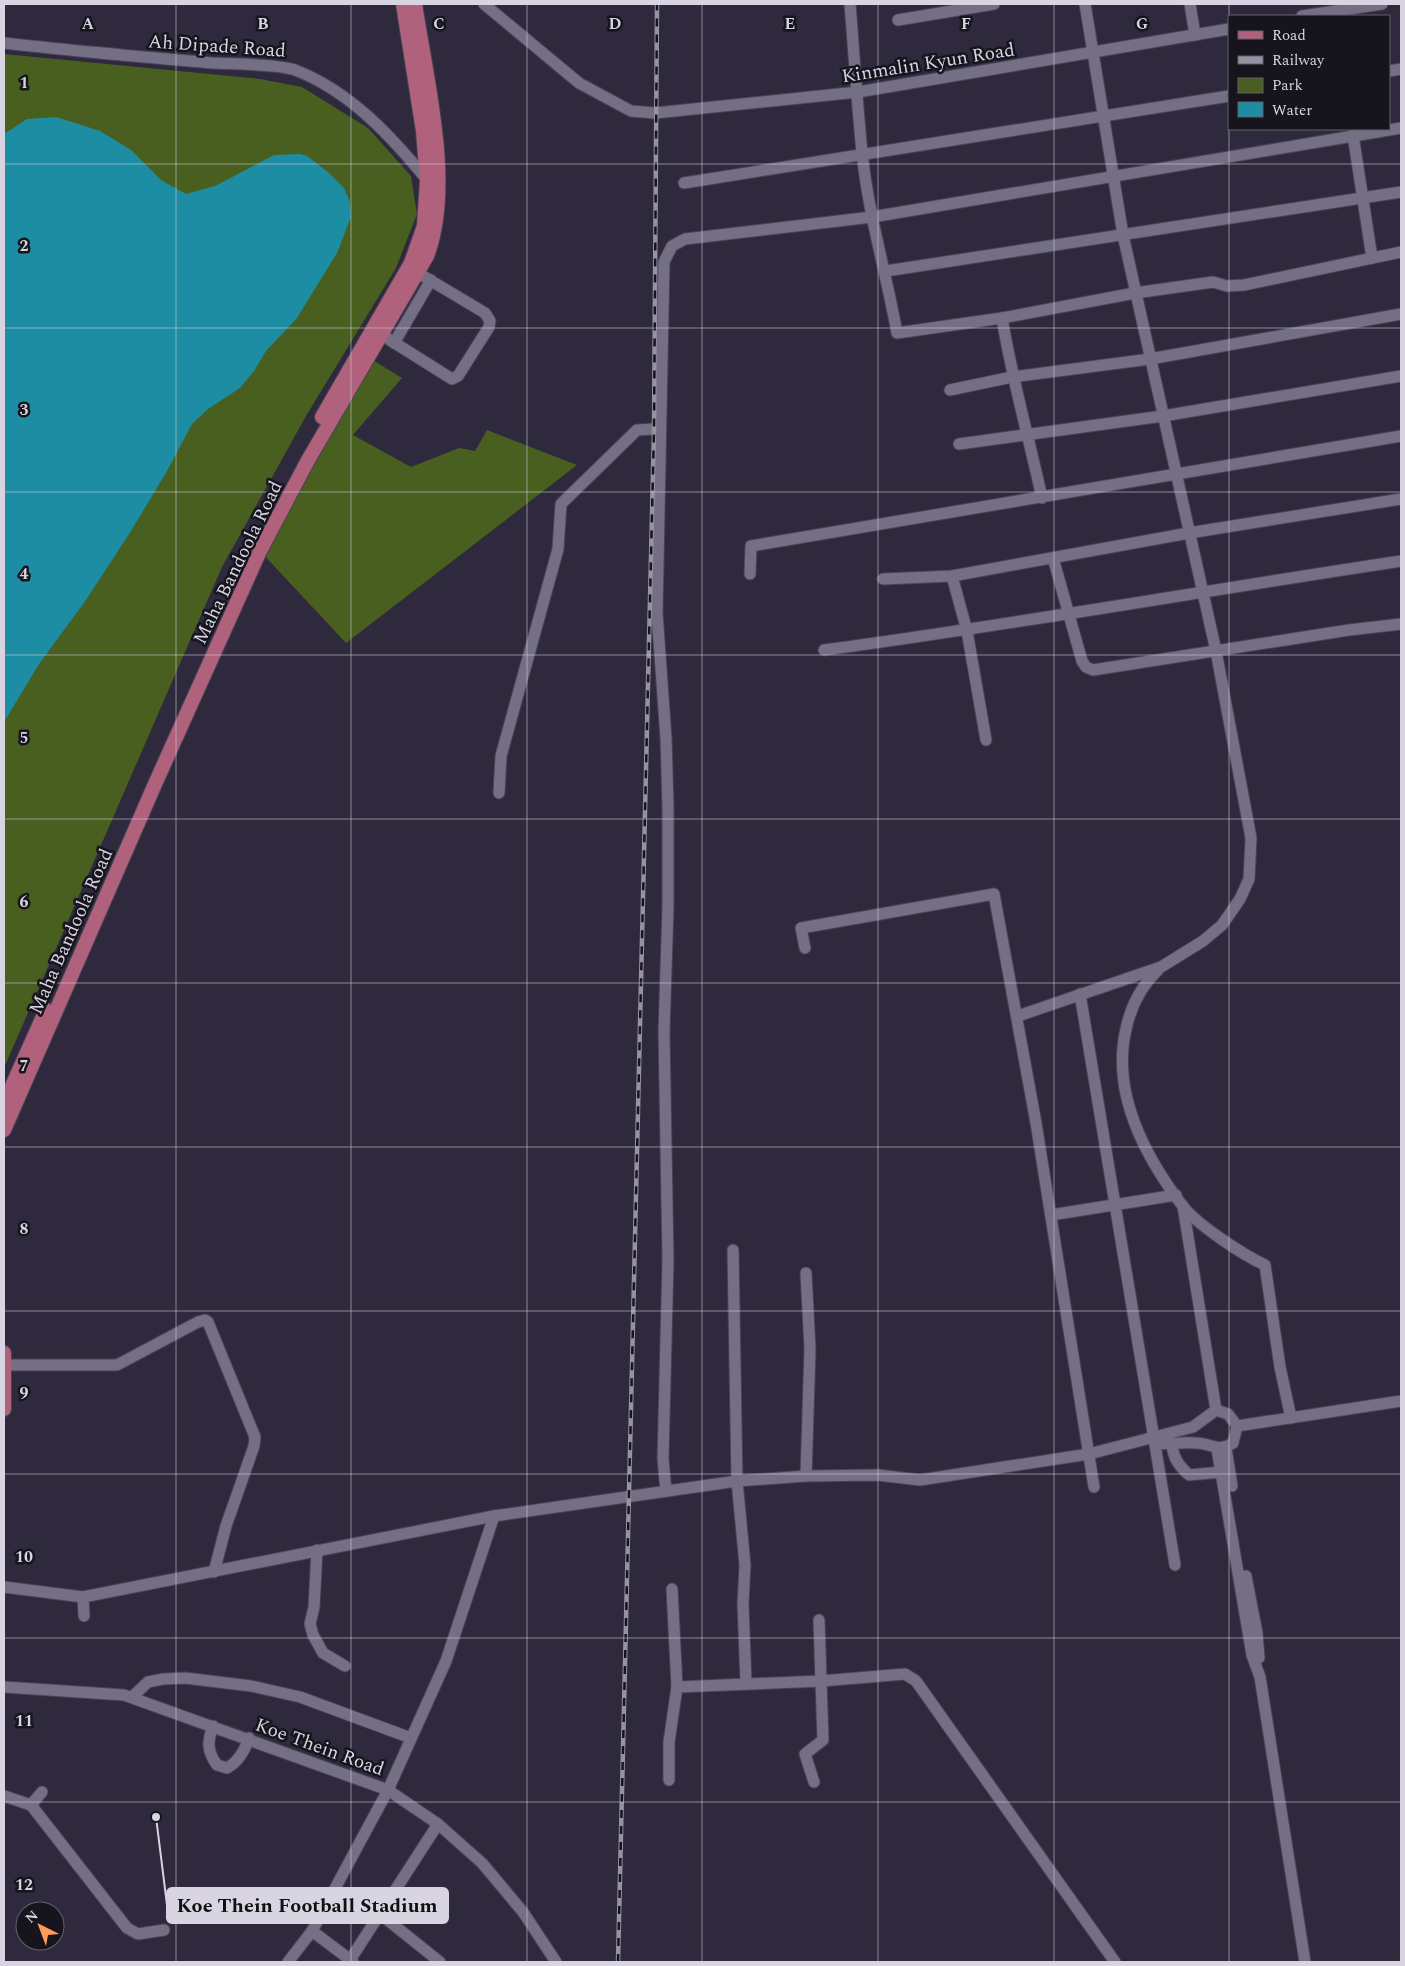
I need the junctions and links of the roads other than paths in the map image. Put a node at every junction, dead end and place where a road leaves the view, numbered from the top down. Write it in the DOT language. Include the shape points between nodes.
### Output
graph roads {
  1 [pos="404,4"];
  2 [pos="415,4"];
  3 [pos="484,4"];
  4 [pos="850,4"];
  5 [pos="994,4"];
  6 [pos="1085,4"];
  7 [pos="1190,4"];
  8 [pos="1382,4"];
  9 [pos="1309,15"];
  10 [pos="898,20"];
  11 [pos="1228,29"];
  12 [pos="1195,35"];
  13 [pos="4,43"];
  14 [pos="1092,53"];
  15 [pos="858,92"];
  16 [pos="1228,96"];
  17 [pos="1105,115"];
  18 [pos="1380,130"];
  19 [pos="1348,133"];
  20 [pos="862,154"];
  21 [pos="1113,175"];
  22 [pos="427,180"];
  23 [pos="684,183"];
  24 [pos="1401,192"];
  25 [pos="438,194"];
  26 [pos="1361,198"];
  27 [pos="872,217"];
  28 [pos="1123,235"];
  29 [pos="1401,252"];
  30 [pos="1372,258"];
  31 [pos="886,271"];
  32 [pos="418,273"];
  33 [pos="431,280"];
  34 [pos="1135,293"];
  35 [pos="1401,314"];
  36 [pos="1002,318"];
  37 [pos="382,335"];
  38 [pos="394,343"];
  39 [pos="1150,358"];
  40 [pos="1401,376"];
  41 [pos="1012,377"];
  42 [pos="950,390"];
  43 [pos="1163,416"];
  44 [pos="654,429"];
  45 [pos="1029,434"];
  46 [pos="1401,436"];
  47 [pos="959,444"];
  48 [pos="1176,474"];
  49 [pos="1042,498"];
  50 [pos="1401,499"];
  51 [pos="1189,533"];
  52 [pos="1053,558"];
  53 [pos="1401,561"];
  54 [pos="750,574"];
  55 [pos="952,576"];
  56 [pos="883,579"];
  57 [pos="1203,591"];
  58 [pos="1068,612"];
  59 [pos="1401,624"];
  60 [pos="966,631"];
  61 [pos="824,650"];
  62 [pos="1216,651"];
  63 [pos="986,740"];
  64 [pos="499,793"];
  65 [pos="805,948"];
  66 [pos="1162,967"];
  67 [pos="1080,994"];
  68 [pos="1018,1016"];
  69 [pos="8,1084"];
  70 [pos="4,1104"];
  71 [pos="4,1130"];
  72 [pos="1176,1195"];
  73 [pos="1115,1205"];
  74 [pos="1183,1206"];
  75 [pos="1051,1215"];
  76 [pos="733,1250"];
  77 [pos="806,1273"];
  78 [pos="4,1361"];
  79 [pos="1401,1401"];
  80 [pos="4,1409"];
  81 [pos="1216,1410"];
  82 [pos="1291,1418"];
  83 [pos="1237,1426"];
  84 [pos="1155,1440"];
  85 [pos="1172,1444"];
  86 [pos="1221,1448"];
  87 [pos="1089,1454"];
  88 [pos="1222,1472"];
  89 [pos="806,1476"];
  90 [pos="737,1481"];
  91 [pos="1094,1487"];
  92 [pos="666,1490"];
  93 [pos="494,1516"];
  94 [pos="318,1550"];
  95 [pos="1175,1565"];
  96 [pos="214,1572"];
  97 [pos="4,1587"];
  98 [pos="672,1589"];
  99 [pos="83,1597"];
  100 [pos="84,1616"];
  101 [pos="818,1620"];
  102 [pos="345,1666"];
  103 [pos="1260,1677"];
  104 [pos="821,1682"];
  105 [pos="746,1684"];
  106 [pos="4,1687"];
  107 [pos="677,1687"];
  108 [pos="132,1697"];
  109 [pos="213,1726"];
  110 [pos="249,1738"];
  111 [pos="411,1738"];
  112 [pos="669,1780"];
  113 [pos="814,1782"];
  114 [pos="388,1790"];
  115 [pos="42,1792"];
  116 [pos="4,1796"];
  117 [pos="31,1805"];
  118 [pos="438,1824"];
  119 [pos="380,1914"];
  120 [pos="164,1930"];
  121 [pos="312,1931"];
  122 [pos="352,1961"];
  123 [pos="288,1962"];
  124 [pos="440,1962"];
  125 [pos="556,1962"];
  126 [pos="1115,1962"];
  127 [pos="1305,1962"];
  1 -- 22 [label="main road, Maha Bandoola Road"];
  2 -- 25 [label="main road, Maha Bandoola Road" via="435,129"];
  3 -- 15 [label="street, Kinmalin Kyun Road" via="578,83 630,110 655,113"];
  4 -- 15 [label="street"];
  5 -- 10 [label="street"];
  6 -- 14 [label="street"];
  7 -- 12 [label="street"];
  8 -- 9 [label="street"];
  11 -- 12 [label="street, Kinmalin Kyun Road"];
  12 -- 14 [label="street, Kinmalin Kyun Road"];
  13 -- 22 [label="street, Ah Dipade Road" via="294,69 329,87 376,122"];
  14 -- 15 [label="street, Kinmalin Kyun Road"];
  14 -- 17 [label="street"];
  15 -- 20 [label="street"];
  16 -- 17 [label="street"];
  17 -- 20 [label="street"];
  17 -- 21 [label="street"];
  18 -- 19 [label="street"];
  19 -- 21 [label="street"];
  19 -- 26 [label="street"];
  20 -- 23 [label="street"];
  20 -- 27 [label="street"];
  21 -- 27 [label="street"];
  21 -- 28 [label="street"];
  22 -- 25 [label="street, Ah Dipade Road"];
  22 -- 69 [label="main road, Maha Bandoola Road" via="424,226 416,252 266,519"];
  24 -- 26 [label="street"];
  25 -- 32 [label="main road, Maha Bandoola Road" via="432,245"];
  26 -- 28 [label="street"];
  26 -- 30 [label="street"];
  27 -- 31 [label="street"];
  27 -- 92 [label="street" via="685,239 672,246 664,262 657,613 668,807 664,1032 668,1260 663,1459"];
  28 -- 31 [label="street"];
  28 -- 34 [label="street"];
  29 -- 30 [label="street"];
  30 -- 34 [label="street" via="1244,285 1227,286 1213,282"];
  31 -- 36 [label="street" via="897,332"];
  32 -- 33 [label="street"];
  32 -- 37 [label="main road, Maha Bandoola Road"];
  33 -- 38 [label="street"];
  33 -- 38 [label="street" via="486,313 489,327 458,376 452,379"];
  34 -- 36 [label="street"];
  34 -- 39 [label="street"];
  35 -- 39 [label="street"];
  36 -- 41 [label="street"];
  37 -- 38 [label="street"];
  37 -- 71 [label="main road, Maha Bandoola Road" via="307,462 260,553"];
  39 -- 41 [label="street"];
  39 -- 43 [label="street"];
  40 -- 43 [label="street"];
  41 -- 42 [label="street"];
  41 -- 45 [label="street"];
  43 -- 45 [label="street"];
  43 -- 48 [label="street"];
  44 -- 64 [label="street" via="637,430 561,504 558,549 502,756"];
  45 -- 47 [label="street"];
  45 -- 49 [label="street"];
  46 -- 48 [label="street"];
  48 -- 49 [label="street"];
  48 -- 51 [label="street"];
  49 -- 54 [label="street" via="751,546"];
  50 -- 51 [label="street"];
  51 -- 52 [label="street"];
  51 -- 57 [label="street"];
  52 -- 55 [label="street"];
  52 -- 58 [label="street"];
  53 -- 57 [label="street"];
  55 -- 56 [label="street"];
  55 -- 60 [label="street"];
  57 -- 58 [label="street"];
  57 -- 62 [label="street"];
  58 -- 60 [label="street"];
  58 -- 62 [label="street" via="1082,661 1092,670"];
  59 -- 62 [label="street"];
  60 -- 61 [label="street"];
  60 -- 63 [label="street"];
  62 -- 66 [label="street" via="1250,838 1249,879 1222,925"];
  65 -- 68 [label="street" via="801,928 994,894"];
  66 -- 67 [label="street"];
  66 -- 72 [label="street" via="1147,980 1132,1007 1122,1047 1123,1078 1127,1101 1148,1155"];
  67 -- 68 [label="street"];
  67 -- 73 [label="street"];
  68 -- 75 [label="street"];
  69 -- 70 [label="main road, Maha Bandoola Road"];
  72 -- 73 [label="street"];
  72 -- 74 [label="street"];
  73 -- 75 [label="street"];
  73 -- 84 [label="street"];
  74 -- 81 [label="street"];
  74 -- 82 [label="street" via="1245,1256 1265,1265"];
  75 -- 87 [label="street"];
  76 -- 90 [label="street"];
  77 -- 89 [label="street" via="810,1349"];
  78 -- 80 [label="main road"];
  78 -- 96 [label="street" via="117,1365 198,1322 208,1322 255,1436"];
  79 -- 82 [label="street"];
  81 -- 83 [label="street" via="1228,1414"];
  81 -- 84 [label="street" via="1193,1427"];
  82 -- 83 [label="street"];
  83 -- 86 [label="street" via="1233,1443"];
  84 -- 85 [label="street"];
  84 -- 87 [label="street"];
  84 -- 95 [label="street"];
  85 -- 86 [label="street" via="1198,1443"];
  85 -- 88 [label="street" via="1179,1466 1189,1476"];
  86 -- 88 [label="street"];
  86 -- 103 [label="street" via="1257,1633"];
  87 -- 89 [label="street" via="920,1480 878,1475"];
  87 -- 91 [label="street"];
  88 -- 103 [label="street" via="1252,1655"];
  89 -- 90 [label="street"];
  90 -- 92 [label="street"];
  90 -- 105 [label="street" via="745,1565"];
  92 -- 93 [label="street"];
  93 -- 94 [label="street"];
  93 -- 111 [label="street" via="446,1661"];
  94 -- 96 [label="street"];
  94 -- 102 [label="street" via="310,1624 313,1636 324,1653"];
  96 -- 99 [label="street"];
  97 -- 99 [label="street"];
  98 -- 107 [label="street"];
  99 -- 100 [label="street"];
  101 -- 104 [label="street"];
  103 -- 127 [label="street"];
  104 -- 105 [label="street"];
  104 -- 113 [label="street" via="823,1740 805,1754"];
  104 -- 126 [label="street" via="905,1674 916,1682"];
  105 -- 107 [label="street"];
  106 -- 108 [label="street, Koe Thein Road"];
  107 -- 112 [label="street" via="669,1742"];
  108 -- 109 [label="street, Koe Thein Road"];
  108 -- 111 [label="street" via="148,1682 163,1678 252,1686 300,1697"];
  109 -- 110 [label="street, Koe Thein Road"];
  109 -- 110 [label="street" via="208,1746 217,1765 227,1768 234,1764"];
  110 -- 114 [label="street, Koe Thein Road"];
  111 -- 114 [label="street"];
  114 -- 118 [label="street, Koe Thein Road"];
  114 -- 121 [label="street"];
  115 -- 117 [label="street"];
  116 -- 117 [label="street"];
  117 -- 120 [label="street" via="127,1928 138,1934"];
  118 -- 119 [label="street"];
  118 -- 125 [label="street, Koe Thein Road" via="482,1863 523,1912"];
  119 -- 122 [label="street"];
  119 -- 124 [label="street"];
  121 -- 122 [label="street"];
  121 -- 123 [label="street"];
}
